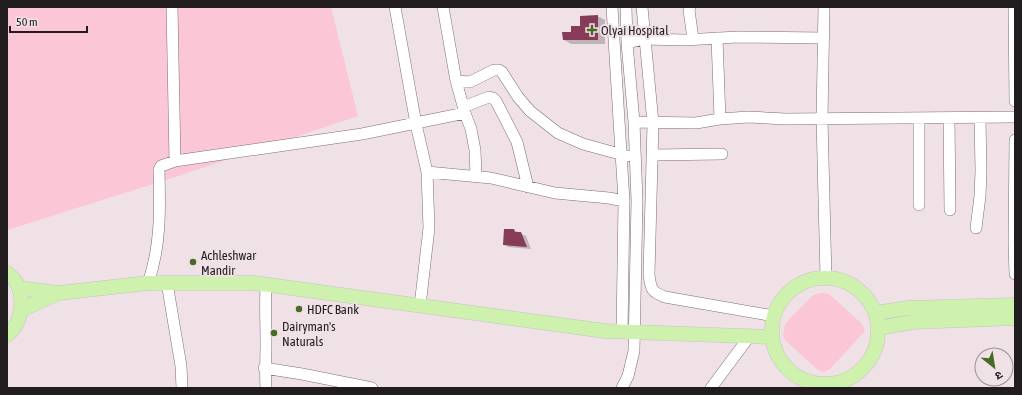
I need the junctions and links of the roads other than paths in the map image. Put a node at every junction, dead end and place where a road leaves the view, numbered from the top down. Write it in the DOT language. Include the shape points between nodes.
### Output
graph roads {
  1 [pos="172,7"];
  2 [pos="395,7"];
  3 [pos="443,7"];
  4 [pos="612,7"];
  5 [pos="626,7"];
  6 [pos="642,7"];
  7 [pos="690,7"];
  8 [pos="824,7"];
  9 [pos="1014,7"];
  10 [pos="717,38"];
  11 [pos="824,38"];
  12 [pos="644,39"];
  13 [pos="693,40"];
  14 [pos="627,43"];
  15 [pos="456,81"];
  16 [pos="1015,101"];
  17 [pos="464,110"];
  18 [pos="920,118"];
  19 [pos="949,118"];
  20 [pos="980,118"];
  21 [pos="1015,118"];
  22 [pos="720,119"];
  23 [pos="822,119"];
  24 [pos="634,122"];
  25 [pos="653,123"];
  26 [pos="416,124"];
  27 [pos="1015,140"];
  28 [pos="621,154"];
  29 [pos="722,154"];
  30 [pos="652,155"];
  31 [pos="635,160"];
  32 [pos="175,161"];
  33 [pos="427,172"];
  34 [pos="476,176"];
  35 [pos="528,187"];
  36 [pos="624,201"];
  37 [pos="919,205"];
  38 [pos="950,210"];
  39 [pos="976,228"];
  40 [pos="7,272"];
  41 [pos="1015,274"];
  42 [pos="826,278"];
  43 [pos="148,283"];
  44 [pos="167,283"];
  45 [pos="266,285"];
  46 [pos="19,288"];
  47 [pos="59,293"];
  48 [pos="1015,305"];
  49 [pos="420,306"];
  50 [pos="21,310"];
  51 [pos="875,313"];
  52 [pos="774,316"];
  53 [pos="1015,318"];
  54 [pos="878,328"];
  55 [pos="628,332"];
  56 [pos="7,335"];
  57 [pos="749,337"];
  58 [pos="772,337"];
  59 [pos="264,368"];
  60 [pos="839,385"];
  61 [pos="816,386"];
  62 [pos="182,388"];
  63 [pos="266,388"];
  64 [pos="372,388"];
  65 [pos="622,388"];
  66 [pos="711,388"];
  1 -- 32 [label="street"];
  2 -- 26 [label="street"];
  3 -- 15 [label="street"];
  4 -- 28 [label="street"];
  5 -- 14 [label="street"];
  6 -- 12 [label="street"];
  7 -- 13 [label="street"];
  8 -- 11 [label="street"];
  9 -- 16 [label="street"];
  10 -- 11 [label="street"];
  10 -- 13 [label="street"];
  10 -- 22 [label="street"];
  11 -- 23 [label="street"];
  12 -- 13 [label="street"];
  12 -- 14 [label="street"];
  12 -- 25 [label="street"];
  14 -- 24 [label="street"];
  15 -- 17 [label="street"];
  15 -- 28 [label="street" via="470,82 499,70 530,112 558,133 602,150"];
  17 -- 26 [label="street"];
  17 -- 34 [label="street" via="475,150"];
  17 -- 35 [label="street" via="489,97 496,101 517,142"];
  18 -- 19 [label="street"];
  18 -- 23 [label="street"];
  18 -- 37 [label="street"];
  19 -- 20 [label="street"];
  19 -- 38 [label="street"];
  20 -- 21 [label="street"];
  20 -- 39 [label="street" via="981,171"];
  22 -- 23 [label="street"];
  22 -- 25 [label="street"];
  23 -- 42 [label="street"];
  24 -- 25 [label="street"];
  24 -- 31 [label="street"];
  25 -- 30 [label="street"];
  26 -- 32 [label="street"];
  26 -- 33 [label="street"];
  27 -- 41 [label="street"];
  28 -- 31 [label="street"];
  28 -- 36 [label="street"];
  29 -- 30 [label="street"];
  30 -- 52 [label="street" via="649,275 651,289 665,298"];
  31 -- 55 [label="street" via="637,201"];
  32 -- 43 [label="street" via="161,166 159,170 159,235"];
  33 -- 34 [label="street"];
  33 -- 49 [label="street" via="429,228"];
  34 -- 35 [label="street"];
  35 -- 36 [label="street" via="555,193"];
  36 -- 55 [label="street"];
  40 -- 46 [label="main road"];
  42 -- 51 [label="main road" via="842,280 856,288 868,299"];
  42 -- 52 [label="main road" via="809,281 793,288 781,301"];
  43 -- 44 [label="main road"];
  43 -- 47 [label="main road"];
  44 -- 45 [label="main road"];
  44 -- 62 [label="street" via="181,366"];
  45 -- 49 [label="main road"];
  45 -- 59 [label="street"];
  46 -- 47 [label="main road"];
  46 -- 50 [label="main road"];
  47 -- 50 [label="main road"];
  48 -- 51 [label="main road" via="908,308"];
  49 -- 55 [label="main road"];
  50 -- 56 [label="main road" via="18,322"];
  51 -- 54 [label="main road"];
  52 -- 58 [label="main road"];
  53 -- 54 [label="main road" via="913,322"];
  54 -- 60 [label="main road" via="877,343 864,368"];
  55 -- 57 [label="main road"];
  55 -- 65 [label="street" via="634,351 628,376"];
  57 -- 58 [label="main road"];
  57 -- 66 [label="street"];
  58 -- 61 [label="main road" via="775,351 785,366 799,378"];
  59 -- 63 [label="street"];
  59 -- 64 [label="street"];
  60 -- 61 [label="main road"];
}
